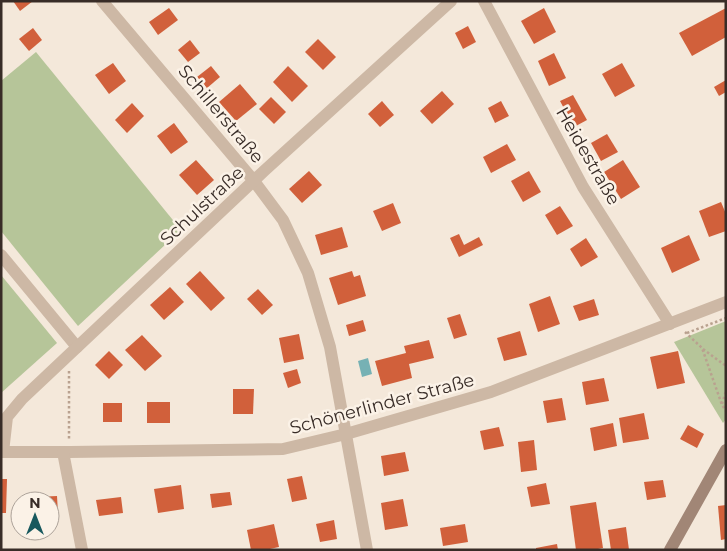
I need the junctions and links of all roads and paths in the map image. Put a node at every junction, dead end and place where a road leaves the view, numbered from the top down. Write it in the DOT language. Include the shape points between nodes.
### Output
graph roads {
  1 [pos="102,1"];
  2 [pos="451,1"];
  3 [pos="484,1"];
  4 [pos="254,181"];
  5 [pos="1,255"];
  6 [pos="726,302"];
  7 [pos="726,318"];
  8 [pos="670,324"];
  9 [pos="687,333"];
  10 [pos="702,348"];
  11 [pos="73,351"];
  12 [pos="726,366"];
  13 [pos="726,391"];
  14 [pos="722,405"];
  15 [pos="726,411"];
  16 [pos="346,434"];
  17 [pos="726,450"];
  18 [pos="2,452"];
  19 [pos="66,452"];
  20 [pos="82,550"];
  21 [pos="367,550"];
  22 [pos="670,550"];
  1 -- 4 [label="street, Schillerstraße"];
  2 -- 4 [label="street, Schulstraße"];
  3 -- 8 [label="street, Heidestraße" via="583,186"];
  4 -- 11 [label="street, Schulstraße"];
  4 -- 16 [label="street, Schillerstraße" via="283,220 308,273 330,347"];
  5 -- 11 [label="street"];
  6 -- 8 [label="street, Schönerlinder Straße"];
  7 -- 9 [label="path"];
  8 -- 9 [label="path"];
  8 -- 16 [label="street, Schönerlinder Straße" via="491,392"];
  9 -- 10 [label="path"];
  10 -- 12 [label="path"];
  10 -- 14 [label="path"];
  11 -- 18 [label="street, Schulstraße" via="7,417"];
  11 -- 19 [label="path"];
  13 -- 14 [label="path"];
  14 -- 15 [label="path"];
  16 -- 19 [label="street, Schönerlinder Straße" via="283,449"];
  16 -- 21 [label="street, Schillerstraße"];
  17 -- 22 [label="street"];
  18 -- 19 [label="street, Schönerlinder Straße"];
  19 -- 20 [label="street"];
}
